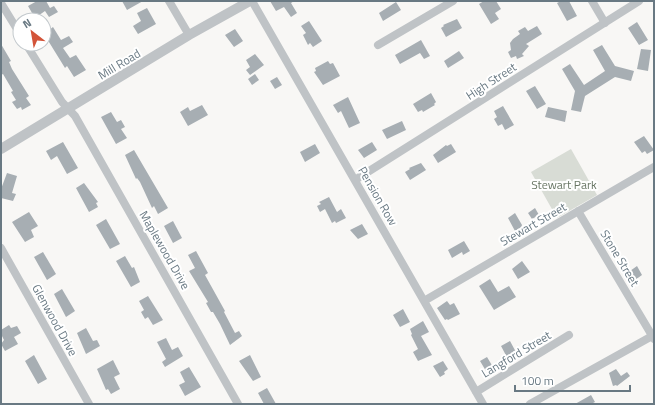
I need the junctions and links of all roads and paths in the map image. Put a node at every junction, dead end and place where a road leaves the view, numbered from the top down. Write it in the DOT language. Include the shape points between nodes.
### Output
graph roads {
  1 [pos="169,1"];
  2 [pos="251,1"];
  3 [pos="453,1"];
  4 [pos="592,1"];
  5 [pos="639,1"];
  6 [pos="1,3"];
  7 [pos="12,21"];
  8 [pos="604,23"];
  9 [pos="189,35"];
  10 [pos="378,45"];
  11 [pos="31,52"];
  12 [pos="69,108"];
  13 [pos="1,149"];
  14 [pos="654,167"];
  15 [pos="355,180"];
  16 [pos="578,211"];
  17 [pos="1,248"];
  18 [pos="424,302"];
  19 [pos="569,336"];
  20 [pos="654,337"];
  21 [pos="476,392"];
  22 [pos="89,404"];
  23 [pos="238,404"];
  24 [pos="483,404"];
  25 [pos="530,404"];
  1 -- 9 [label="street"];
  2 -- 9 [label="street, Mill Road"];
  2 -- 15 [label="street, Pension Row"];
  3 -- 10 [label="street"];
  4 -- 8 [label="street"];
  5 -- 8 [label="street, High Street"];
  6 -- 7 [label="street"];
  8 -- 15 [label="street, High Street"];
  9 -- 12 [label="street, Mill Road"];
  11 -- 12 [label="street, Maplewood Drive"];
  12 -- 13 [label="street, Mill Road"];
  12 -- 23 [label="street, Maplewood Drive"];
  14 -- 16 [label="street, Stewart Street"];
  15 -- 18 [label="street, Pension Row"];
  16 -- 18 [label="street, Stewart Street"];
  16 -- 20 [label="street, Stone Street"];
  17 -- 22 [label="street, Glenwood Drive"];
  18 -- 21 [label="street, Pension Row"];
  19 -- 21 [label="street, Langford Street"];
  20 -- 25 [label="street"];
  21 -- 24 [label="street, Pension Row"];
}
